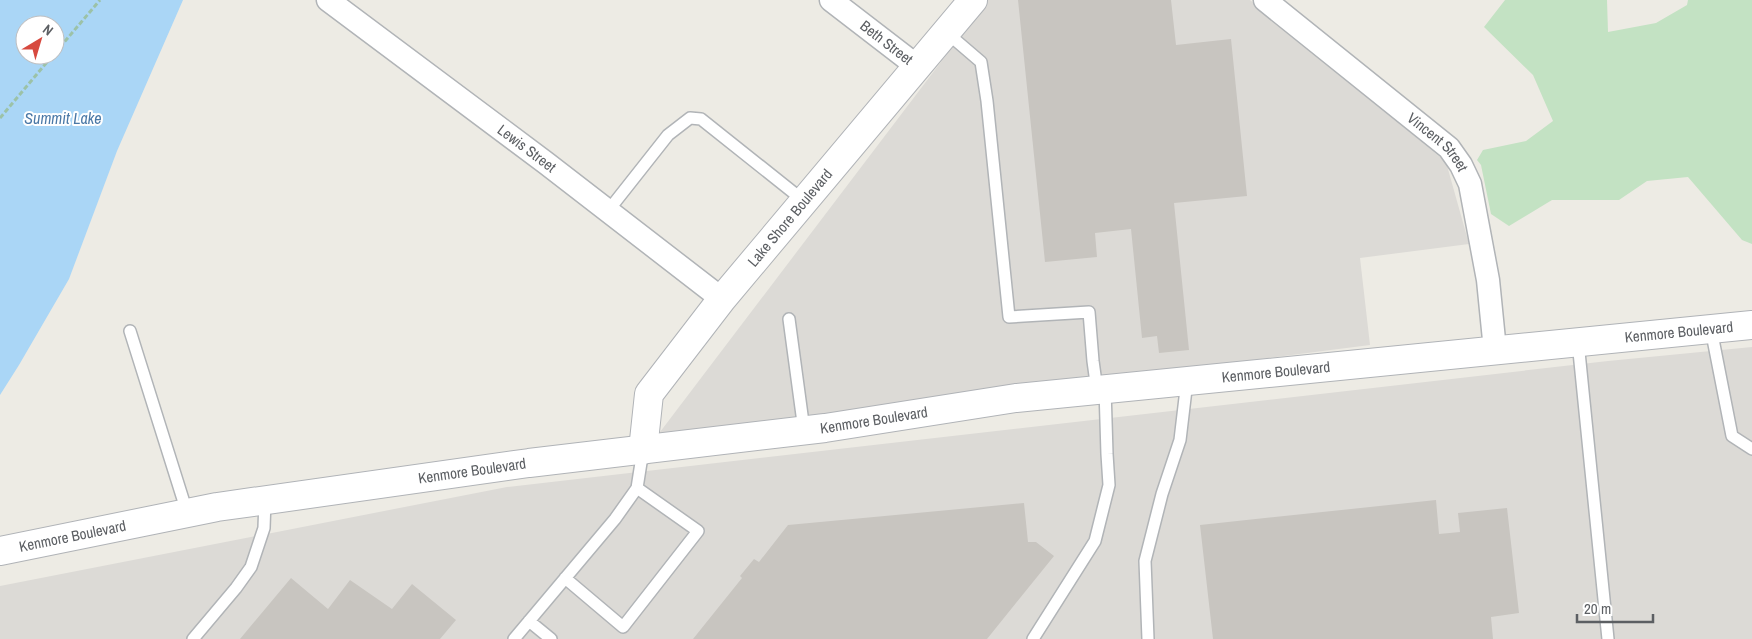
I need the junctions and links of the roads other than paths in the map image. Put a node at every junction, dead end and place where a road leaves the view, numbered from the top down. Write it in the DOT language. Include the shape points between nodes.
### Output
graph roads {
  1 [pos="328,0"];
  2 [pos="831,0"];
  3 [pos="973,0"];
  4 [pos="1265,0"];
  5 [pos="946,32"];
  6 [pos="918,67"];
  7 [pos="804,201"];
  8 [pos="608,211"];
  9 [pos="722,299"];
  10 [pos="789,319"];
  11 [pos="1752,325"];
  12 [pos="1711,329"];
  13 [pos="130,331"];
  14 [pos="1578,342"];
  15 [pos="1495,350"];
  16 [pos="1187,381"];
  17 [pos="1101,390"];
  18 [pos="804,430"];
  19 [pos="1752,449"];
  20 [pos="643,450"];
  21 [pos="637,488"];
  22 [pos="264,500"];
  23 [pos="187,512"];
  24 [pos="0,551"];
  25 [pos="565,578"];
  26 [pos="529,621"];
  27 [pos="193,639"];
  28 [pos="514,639"];
  29 [pos="551,639"];
  30 [pos="1033,639"];
  31 [pos="1148,639"];
  32 [pos="1608,639"];
  1 -- 8 [label="street, Lewis Street"];
  2 -- 6 [label="street, Beth Street"];
  3 -- 5 [label="main road, Lake Shore Boulevard"];
  4 -- 15 [label="street, Vincent Street" via="1449,148 1461,165 1470,184 1488,280"];
  5 -- 6 [label="main road, Lake Shore Boulevard"];
  5 -- 17 [label="lane" via="981,62 1009,317 1089,312 1093,361"];
  6 -- 7 [label="main road, Lake Shore Boulevard"];
  7 -- 8 [label="lane" via="701,119 690,118 668,135"];
  7 -- 9 [label="main road, Lake Shore Boulevard"];
  8 -- 9 [label="street, Lewis Street"];
  9 -- 20 [label="main road, Lake Shore Boulevard" via="649,394"];
  10 -- 18 [label="lane"];
  11 -- 12 [label="main road, Kenmore Boulevard"];
  12 -- 14 [label="main road, Kenmore Boulevard"];
  12 -- 19 [label="lane" via="1732,436"];
  13 -- 23 [label="lane"];
  14 -- 15 [label="main road, Kenmore Boulevard"];
  14 -- 32 [label="lane"];
  15 -- 16 [label="main road, Kenmore Boulevard"];
  16 -- 17 [label="main road, Kenmore Boulevard"];
  16 -- 31 [label="lane" via="1180,440 1145,561"];
  17 -- 18 [label="main road, Kenmore Boulevard" via="1016,398"];
  17 -- 30 [label="lane" via="1109,485 1095,541"];
  18 -- 20 [label="main road, Kenmore Boulevard"];
  20 -- 21 [label="lane"];
  20 -- 22 [label="main road, Kenmore Boulevard"];
  21 -- 25 [label="lane"];
  21 -- 25 [label="lane" via="698,531 623,627"];
  22 -- 23 [label="main road, Kenmore Boulevard"];
  22 -- 27 [label="lane" via="264,528 251,567"];
  23 -- 24 [label="main road, Kenmore Boulevard"];
  25 -- 26 [label="lane"];
  26 -- 28 [label="lane"];
  26 -- 29 [label="lane"];
}
